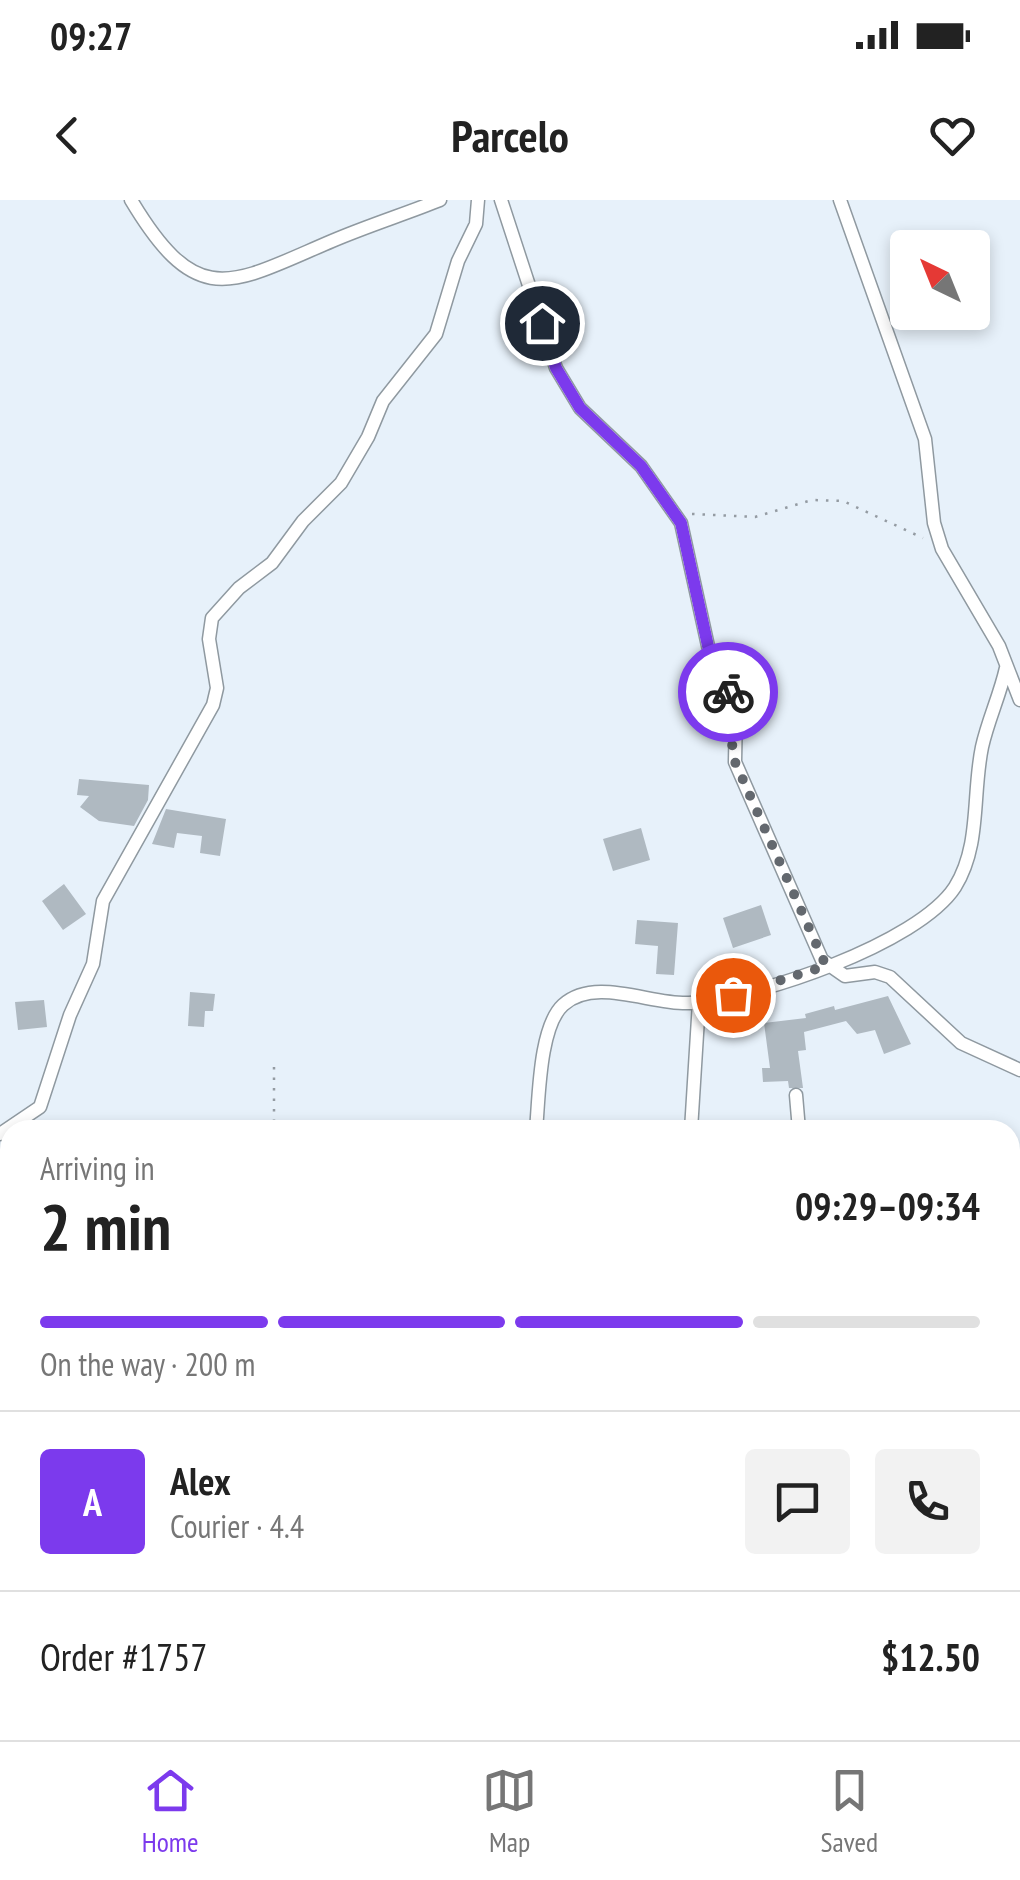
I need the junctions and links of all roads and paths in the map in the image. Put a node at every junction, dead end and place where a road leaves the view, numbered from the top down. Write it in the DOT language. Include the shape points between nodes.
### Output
graph roads {
  1 [pos="131,200"];
  2 [pos="440,200"];
  3 [pos="478,200"];
  4 [pos="502,200"];
  5 [pos="840,200"];
  6 [pos="674,512"];
  7 [pos="942,549"];
  8 [pos="1006,668"];
  9 [pos="1020,700"];
  10 [pos="826,966"];
  11 [pos="699,1002"];
  12 [pos="274,1066"];
  13 [pos="1020,1070"];
  14 [pos="796,1096"];
  15 [pos="22,1120"];
  16 [pos="274,1120"];
  17 [pos="537,1120"];
  18 [pos="691,1120"];
  19 [pos="798,1120"];
  1 -- 2 [label="street" via="192,274 231,280"];
  3 -- 15 [label="street" via="476,224 436,334 383,402 341,483 272,563 212,618 213,704 103,902 92,964 40,1108"];
  4 -- 6 [label="street" via="556,368 580,408 641,466"];
  5 -- 7 [label="street" via="925,439"];
  6 -- 7 [label="path" via="754,517 812,500 843,501"];
  6 -- 10 [label="street" via="687,541 708,646 736,709 735,762"];
  7 -- 8 [label="street"];
  8 -- 9 [label="street"];
  8 -- 10 [label="street" via="982,744 973,844 952,891 910,929"];
  10 -- 11 [label="street"];
  10 -- 13 [label="street" via="844,976 890,977 961,1043"];
  11 -- 17 [label="street" via="598,993 568,1002 548,1042"];
  11 -- 18 [label="street"];
  12 -- 16 [label="path"];
  14 -- 19 [label="street"];
}
